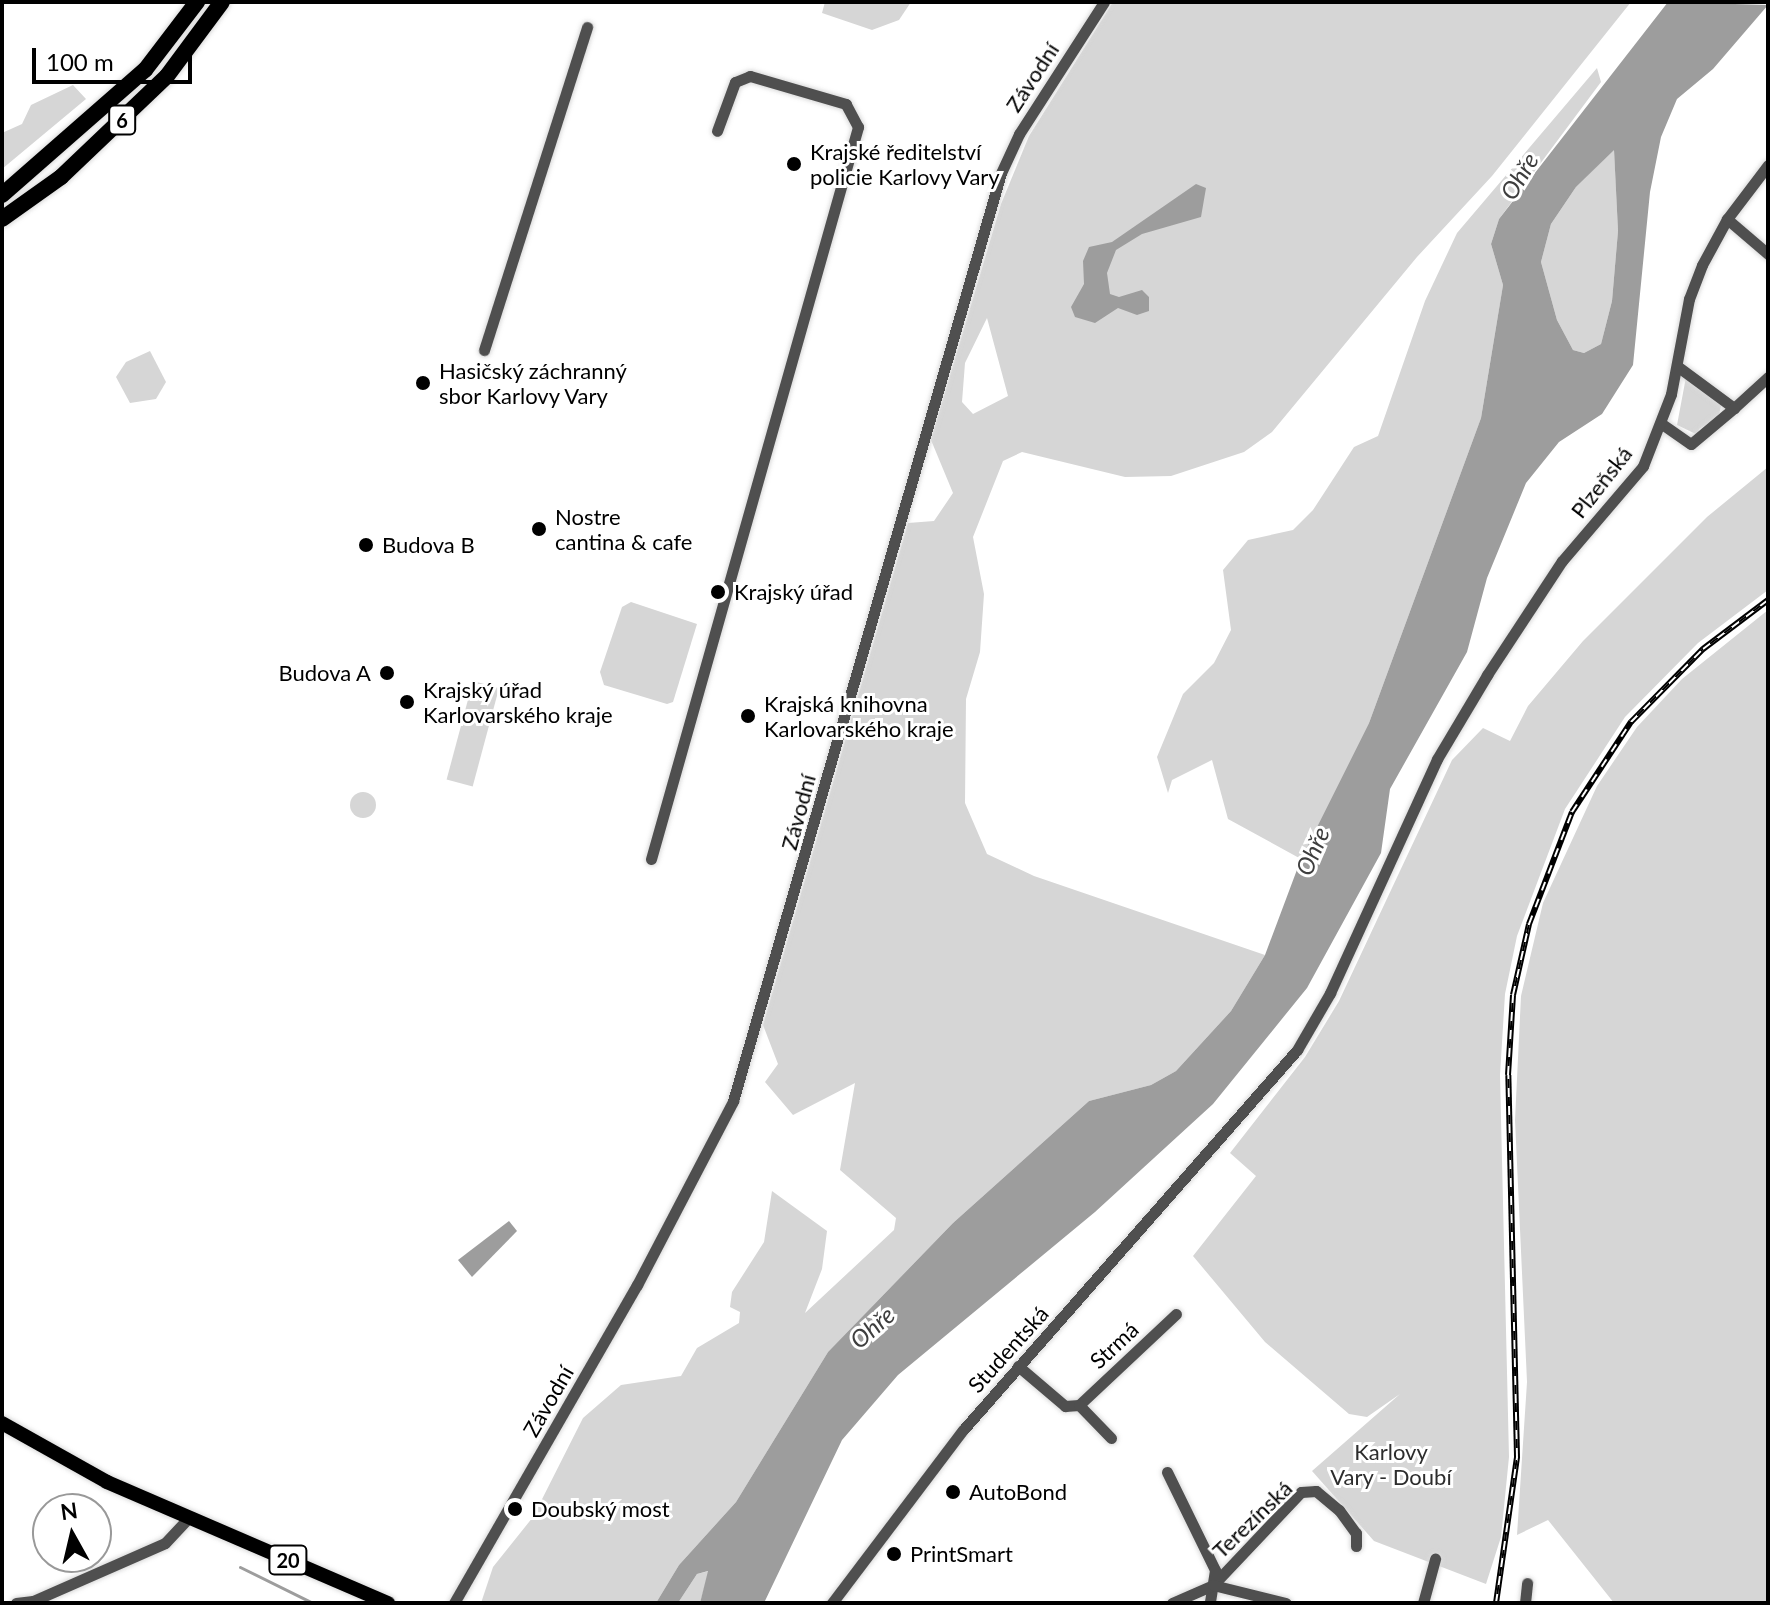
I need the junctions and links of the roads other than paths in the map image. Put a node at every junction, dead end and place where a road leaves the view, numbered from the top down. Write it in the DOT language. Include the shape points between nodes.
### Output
graph roads {
  1 [pos="197,2"];
  2 [pos="222,2"];
  3 [pos="1104,2"];
  4 [pos="587,27"];
  5 [pos="717,131"];
  6 [pos="1768,165"];
  7 [pos="2,195"];
  8 [pos="2,219"];
  9 [pos="1727,219"];
  10 [pos="1768,254"];
  11 [pos="484,350"];
  12 [pos="1677,366"];
  13 [pos="1768,377"];
  14 [pos="1734,408"];
  15 [pos="1662,424"];
  16 [pos="651,859"];
  17 [pos="1227,1132"];
  18 [pos="1176,1314"];
  19 [pos="1018,1366"];
  20 [pos="1079,1405"];
  21 [pos="2,1423"];
  22 [pos="1111,1438"];
  23 [pos="1167,1472"];
  24 [pos="188,1518"];
  25 [pos="1356,1546"];
  26 [pos="1435,1559"];
  27 [pos="1527,1583"];
  28 [pos="1213,1585"];
  29 [pos="16,1603"];
  30 [pos="388,1603"];
  31 [pos="454,1603"];
  32 [pos="832,1603"];
  33 [pos="1172,1603"];
  34 [pos="1210,1603"];
  35 [pos="1286,1603"];
  36 [pos="1423,1603"];
  37 [pos="1525,1603"];
  1 -- 7 [label="highway, 6" via="145,70"];
  2 -- 8 [label="highway, 6" via="167,76 61,177"];
  3 -- 31 [label="street, Závodní" via="1019,134 1001,173 733,1101 637,1285"];
  4 -- 11 [label="street"];
  5 -- 16 [label="street" via="735,82 750,76 846,104 857,118"];
  6 -- 9 [label="street, Plzeňská"];
  9 -- 10 [label="street"];
  9 -- 12 [label="street, Plzeňská" via="1689,299"];
  12 -- 14 [label="street"];
  12 -- 15 [label="street, Plzeňská"];
  13 -- 14 [label="street"];
  14 -- 15 [label="street" via="1691,444"];
  15 -- 17 [label="street, Plzeňská" via="1638,476 1562,561 1437,759 1330,993 1297,1050"];
  17 -- 19 [label="street, Studentská"];
  18 -- 20 [label="street, Strmá"];
  19 -- 20 [label="street" via="1065,1406"];
  19 -- 32 [label="street, Studentská"];
  20 -- 22 [label="street"];
  21 -- 24 [label="main road, 20" via="94,1476"];
  23 -- 28 [label="street" via="1215,1570"];
  24 -- 29 [label="street" via="165,1543 33,1601"];
  24 -- 30 [label="main road, 20"];
  25 -- 28 [label="street, Terezínská" via="1356,1533 1339,1510 1316,1491 1301,1492"];
  26 -- 36 [label="street"];
  27 -- 37 [label="street"];
  28 -- 33 [label="street"];
  28 -- 34 [label="street, Terezínská"];
  28 -- 35 [label="street"];
}
